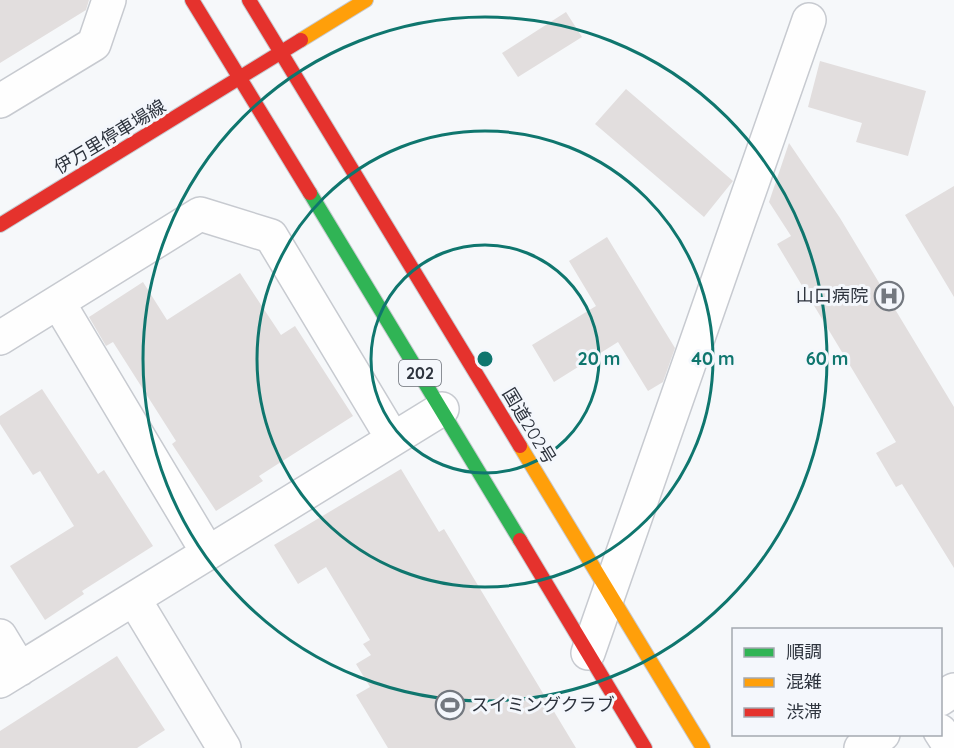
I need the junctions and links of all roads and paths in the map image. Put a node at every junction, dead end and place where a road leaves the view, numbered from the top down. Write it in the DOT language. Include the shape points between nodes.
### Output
graph roads {
  1 [pos="109,0"];
  2 [pos="192,0"];
  3 [pos="249,0"];
  4 [pos="366,0"];
  5 [pos="809,20"];
  6 [pos="282,54"];
  7 [pos="238,79"];
  8 [pos="0,101"];
  9 [pos="0,225"];
  10 [pos="58,302"];
  11 [pos="0,338"];
  12 [pos="442,409"];
  13 [pos="393,439"];
  14 [pos="208,553"];
  15 [pos="609,593"];
  16 [pos="134,599"];
  17 [pos="0,636"];
  18 [pos="588,653"];
  19 [pos="10,675"];
  20 [pos="942,733"];
  21 [pos="881,736"];
  22 [pos="224,748"];
  23 [pos="645,748"];
  24 [pos="704,748"];
  25 [pos="861,748"];
  26 [pos="951,748"];
  1 -- 8 [label="street" via="94,44"];
  2 -- 7 [label="main road, 202"];
  3 -- 6 [label="main road, 国道202号 / 202"];
  4 -- 6 [label="main road, 伊万里停車場線"];
  5 -- 15 [label="street"];
  6 -- 7 [label="main road, 伊万里停車場線"];
  6 -- 15 [label="main road, 国道202号 / 202"];
  7 -- 9 [label="main road, 伊万里停車場線"];
  7 -- 12 [label="main road, 202"];
  10 -- 11 [label="street"];
  10 -- 13 [label="street" via="200,214 270,236"];
  10 -- 14 [label="street"];
  12 -- 13 [label="street"];
  12 -- 18 [label="main road, 202"];
  13 -- 14 [label="street"];
  14 -- 16 [label="street"];
  15 -- 18 [label="street"];
  15 -- 24 [label="main road, 国道202号 / 202"];
  16 -- 19 [label="street"];
  16 -- 22 [label="street"];
  17 -- 19 [label="street"];
  18 -- 23 [label="main road, 202"];
  20 -- 26 [label="street"];
  21 -- 25 [label="street"];
}
